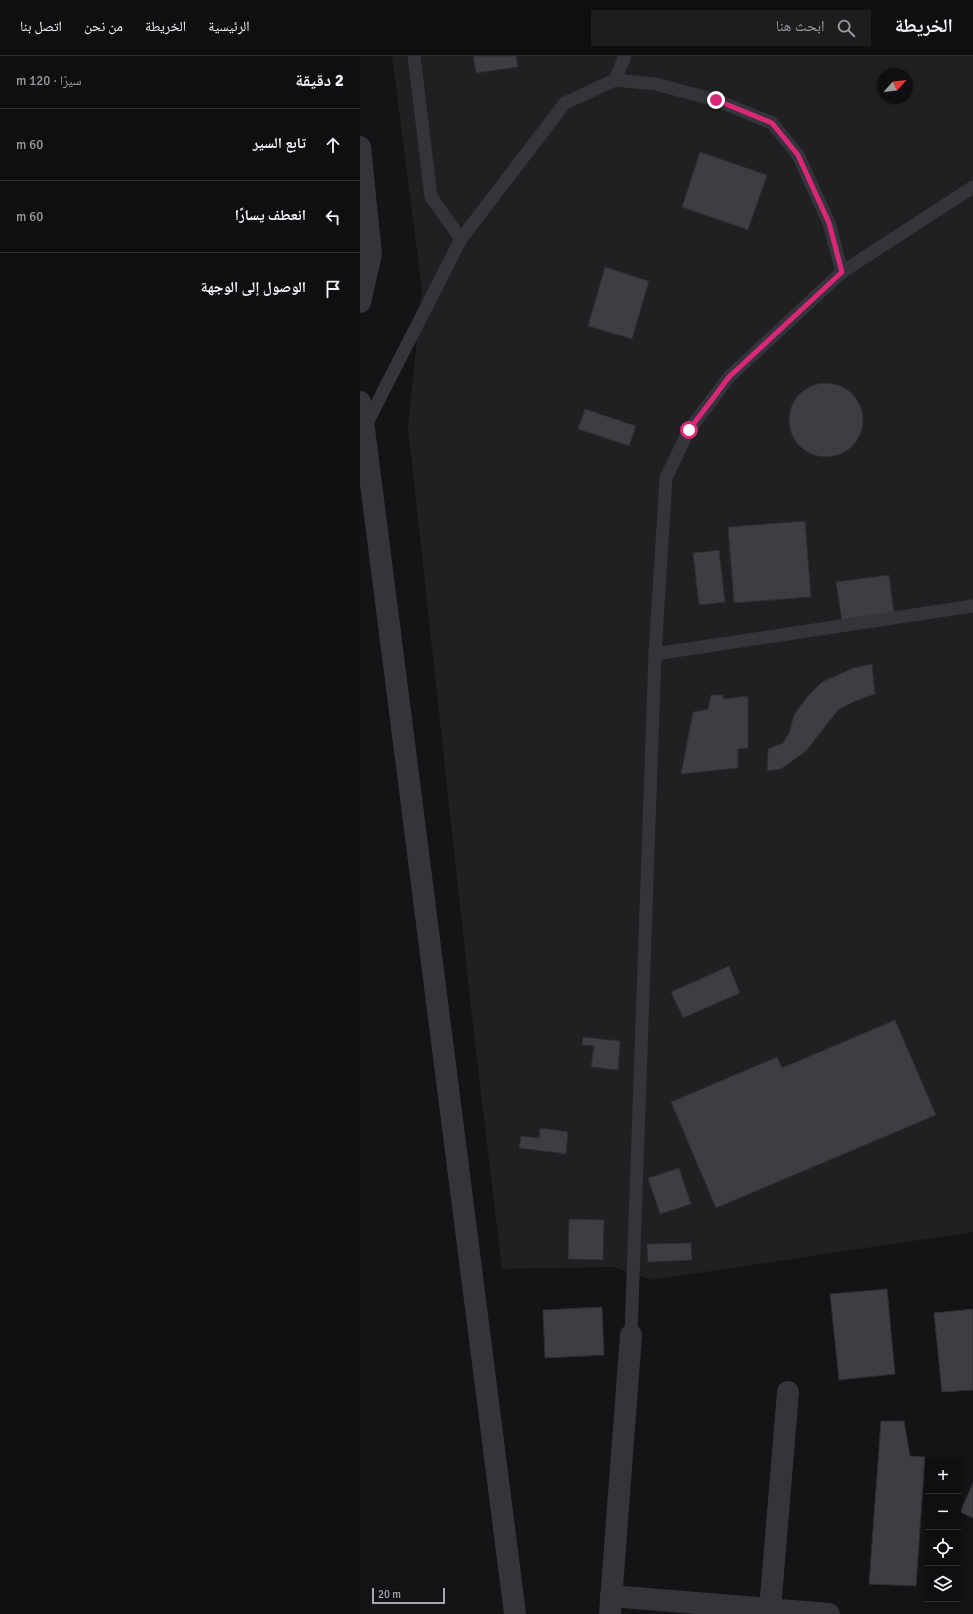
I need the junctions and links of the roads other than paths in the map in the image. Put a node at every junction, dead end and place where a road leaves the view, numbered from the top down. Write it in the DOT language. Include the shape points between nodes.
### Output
graph roads {
  1 [pos="414,56"];
  2 [pos="625,56"];
  3 [pos="615,80"];
  4 [pos="360,147"];
  5 [pos="973,186"];
  6 [pos="461,239"];
  7 [pos="842,272"];
  8 [pos="360,302"];
  9 [pos="360,402"];
  10 [pos="361,428"];
  11 [pos="973,606"];
  12 [pos="655,654"];
  13 [pos="630,1335"];
  14 [pos="788,1392"];
  15 [pos="611,1605"];
  16 [pos="770,1609"];
  17 [pos="515,1614"];
  18 [pos="829,1614"];
  1 -- 6 [label="lane" via="431,197"];
  2 -- 3 [label="lane"];
  3 -- 6 [label="lane" via="565,103"];
  3 -- 7 [label="lane" via="655,84 716,100 772,123 798,155 829,223"];
  4 -- 8 [label="street" via="371,254"];
  5 -- 7 [label="lane"];
  6 -- 10 [label="lane"];
  7 -- 12 [label="lane" via="729,377 689,430 666,478"];
  9 -- 10 [label="street"];
  10 -- 17 [label="street"];
  11 -- 12 [label="lane"];
  12 -- 13 [label="lane"];
  13 -- 15 [label="street"];
  14 -- 16 [label="street"];
  15 -- 16 [label="street"];
  16 -- 18 [label="street"];
}
